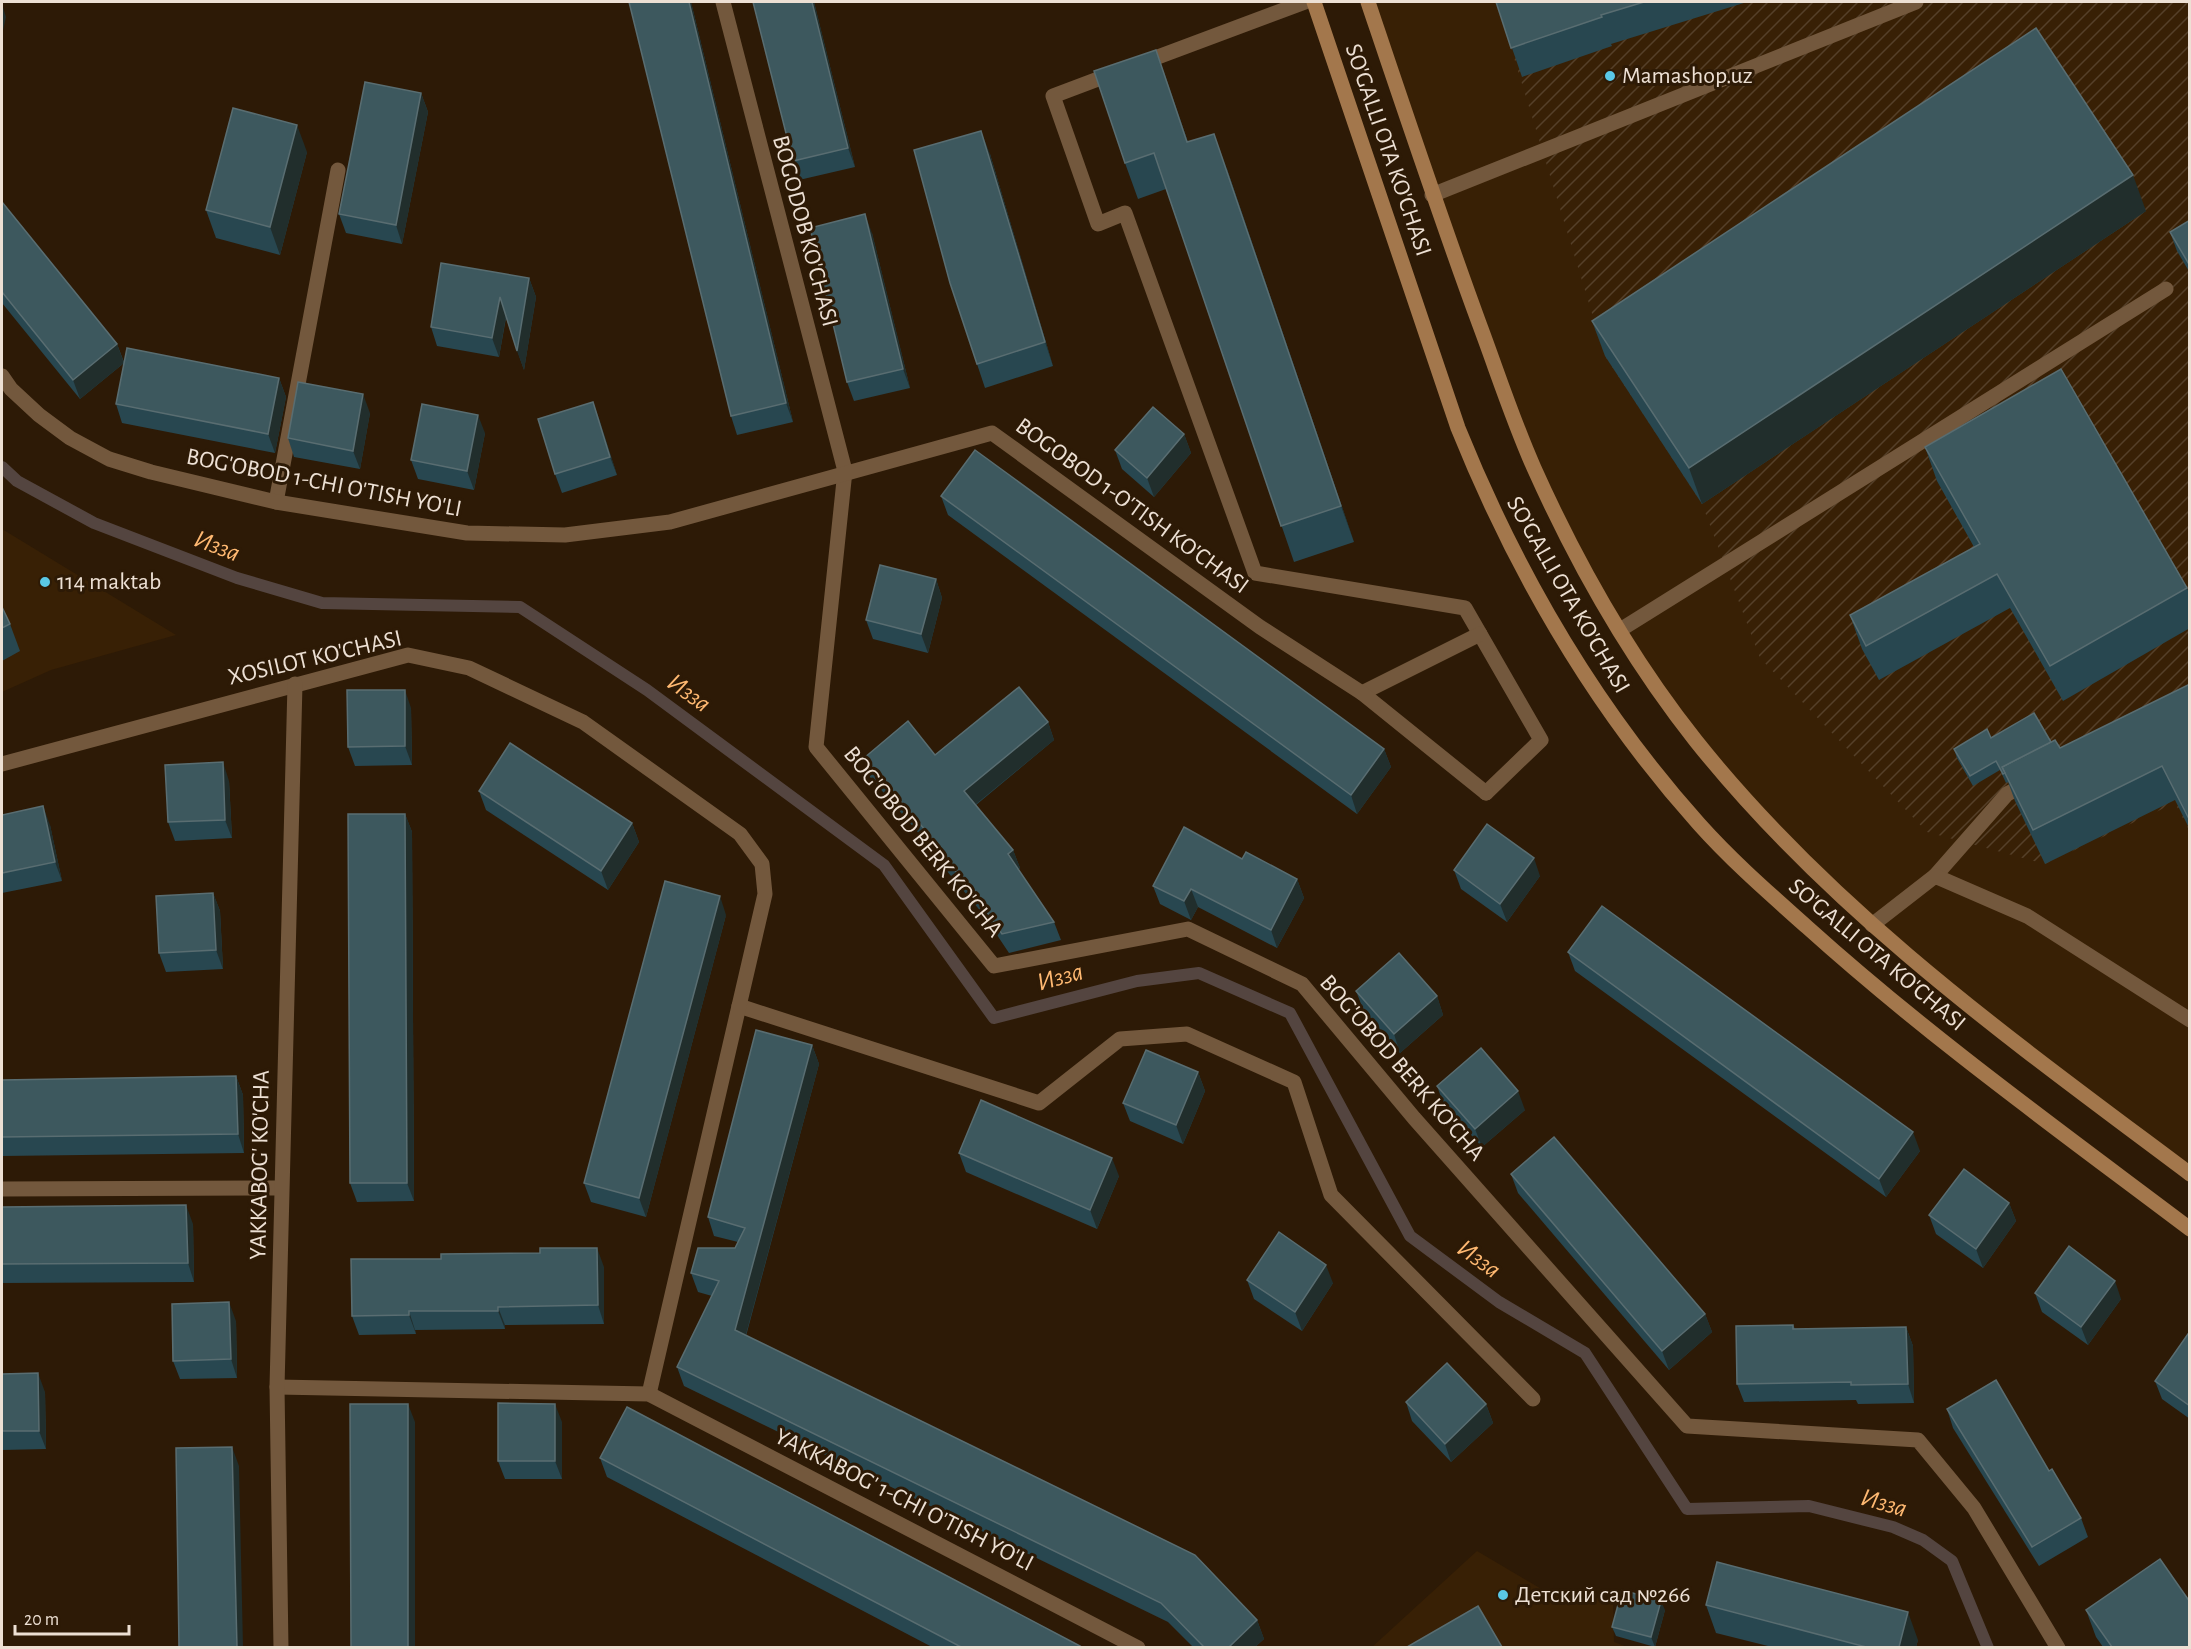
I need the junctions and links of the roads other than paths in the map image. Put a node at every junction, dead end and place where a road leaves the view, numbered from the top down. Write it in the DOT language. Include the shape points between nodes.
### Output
graph roads {
  1 [pos="723,2"];
  2 [pos="1305,2"];
  3 [pos="1314,2"];
  4 [pos="1368,2"];
  5 [pos="1916,2"];
  6 [pos="338,170"];
  7 [pos="1432,195"];
  8 [pos="2166,289"];
  9 [pos="2,376"];
  10 [pos="844,471"];
  11 [pos="276,501"];
  12 [pos="670,522"];
  13 [pos="1620,630"];
  14 [pos="1480,634"];
  15 [pos="295,684"];
  16 [pos="1362,693"];
  17 [pos="2,764"];
  18 [pos="2047,773"];
  19 [pos="1935,876"];
  20 [pos="1872,925"];
  21 [pos="739,1006"];
  22 [pos="2190,1020"];
  23 [pos="2190,1174"];
  24 [pos="281,1188"];
  25 [pos="2,1189"];
  26 [pos="2190,1229"];
  27 [pos="277,1388"];
  28 [pos="649,1394"];
  29 [pos="1533,1399"];
  30 [pos="281,1647"];
  31 [pos="1138,1647"];
  32 [pos="2058,1647"];
  1 -- 10 [label="street, BOGODOB KO'CHASI"];
  2 -- 14 [label="street" via="1053,96 1098,224 1125,213 1255,573 1465,608"];
  3 -- 26 [label="main road, SO'GALLI OTA KO'CHASI" via="1458,428 1482,488 1541,602 1612,715 1700,824 1750,876 1854,969 1965,1059"];
  4 -- 7 [label="main road, SO'GALLI OTA KO'CHASI"];
  5 -- 7 [label="street"];
  6 -- 11 [label="street"];
  7 -- 13 [label="main road, SO'GALLI OTA KO'CHASI" via="1533,466 1588,577"];
  8 -- 13 [label="street"];
  9 -- 11 [label="street, BOG'OBOD 1-CHI O'TISH YO'LI" via="39,415 109,459"];
  10 -- 12 [label="street, BOGOBOD 1-O'TISH KO'CHASI"];
  10 -- 16 [label="street, BOGOBOD 1-O'TISH KO'CHASI" via="992,433 1260,627"];
  10 -- 32 [label="street, BOG'OBOD BERK KO'CHA" via="816,747 994,966 1188,929 1302,984 1414,1118 1687,1426 1918,1440 1974,1508"];
  11 -- 12 [label="street, BOG'OBOD 1-CHI O'TISH YO'LI" via="467,532 565,536"];
  13 -- 20 [label="main road, SO'GALLI OTA KO'CHASI" via="1695,739 1739,792 1784,842"];
  14 -- 16 [label="street"];
  14 -- 16 [label="street, BOGOBOD 1-O'TISH KO'CHASI" via="1541,740 1486,793"];
  15 -- 17 [label="street, XOSILOT KO'CHASI"];
  15 -- 21 [label="street, XOSILOT KO'CHASI" via="408,655 469,668 583,722 740,834 762,864 765,894"];
  15 -- 24 [label="street, YAKKABOG' KO'CHA"];
  18 -- 19 [label="street" via="2007,794"];
  19 -- 20 [label="street"];
  19 -- 22 [label="street" via="2027,916"];
  20 -- 23 [label="main road, SO'GALLI OTA KO'CHASI" via="1988,1022"];
  21 -- 28 [label="street"];
  21 -- 29 [label="street" via="1039,1103 1120,1040 1187,1034 1293,1082 1331,1195"];
  24 -- 25 [label="street"];
  24 -- 27 [label="street, YAKKABOG' KO'CHA"];
  27 -- 28 [label="street, YAKKABOG' 1-CHI O'TISH YO'LI"];
  27 -- 30 [label="street, YAKKABOG' KO'CHA"];
  28 -- 31 [label="street, YAKKABOG' 1-CHI O'TISH YO'LI"];
}
